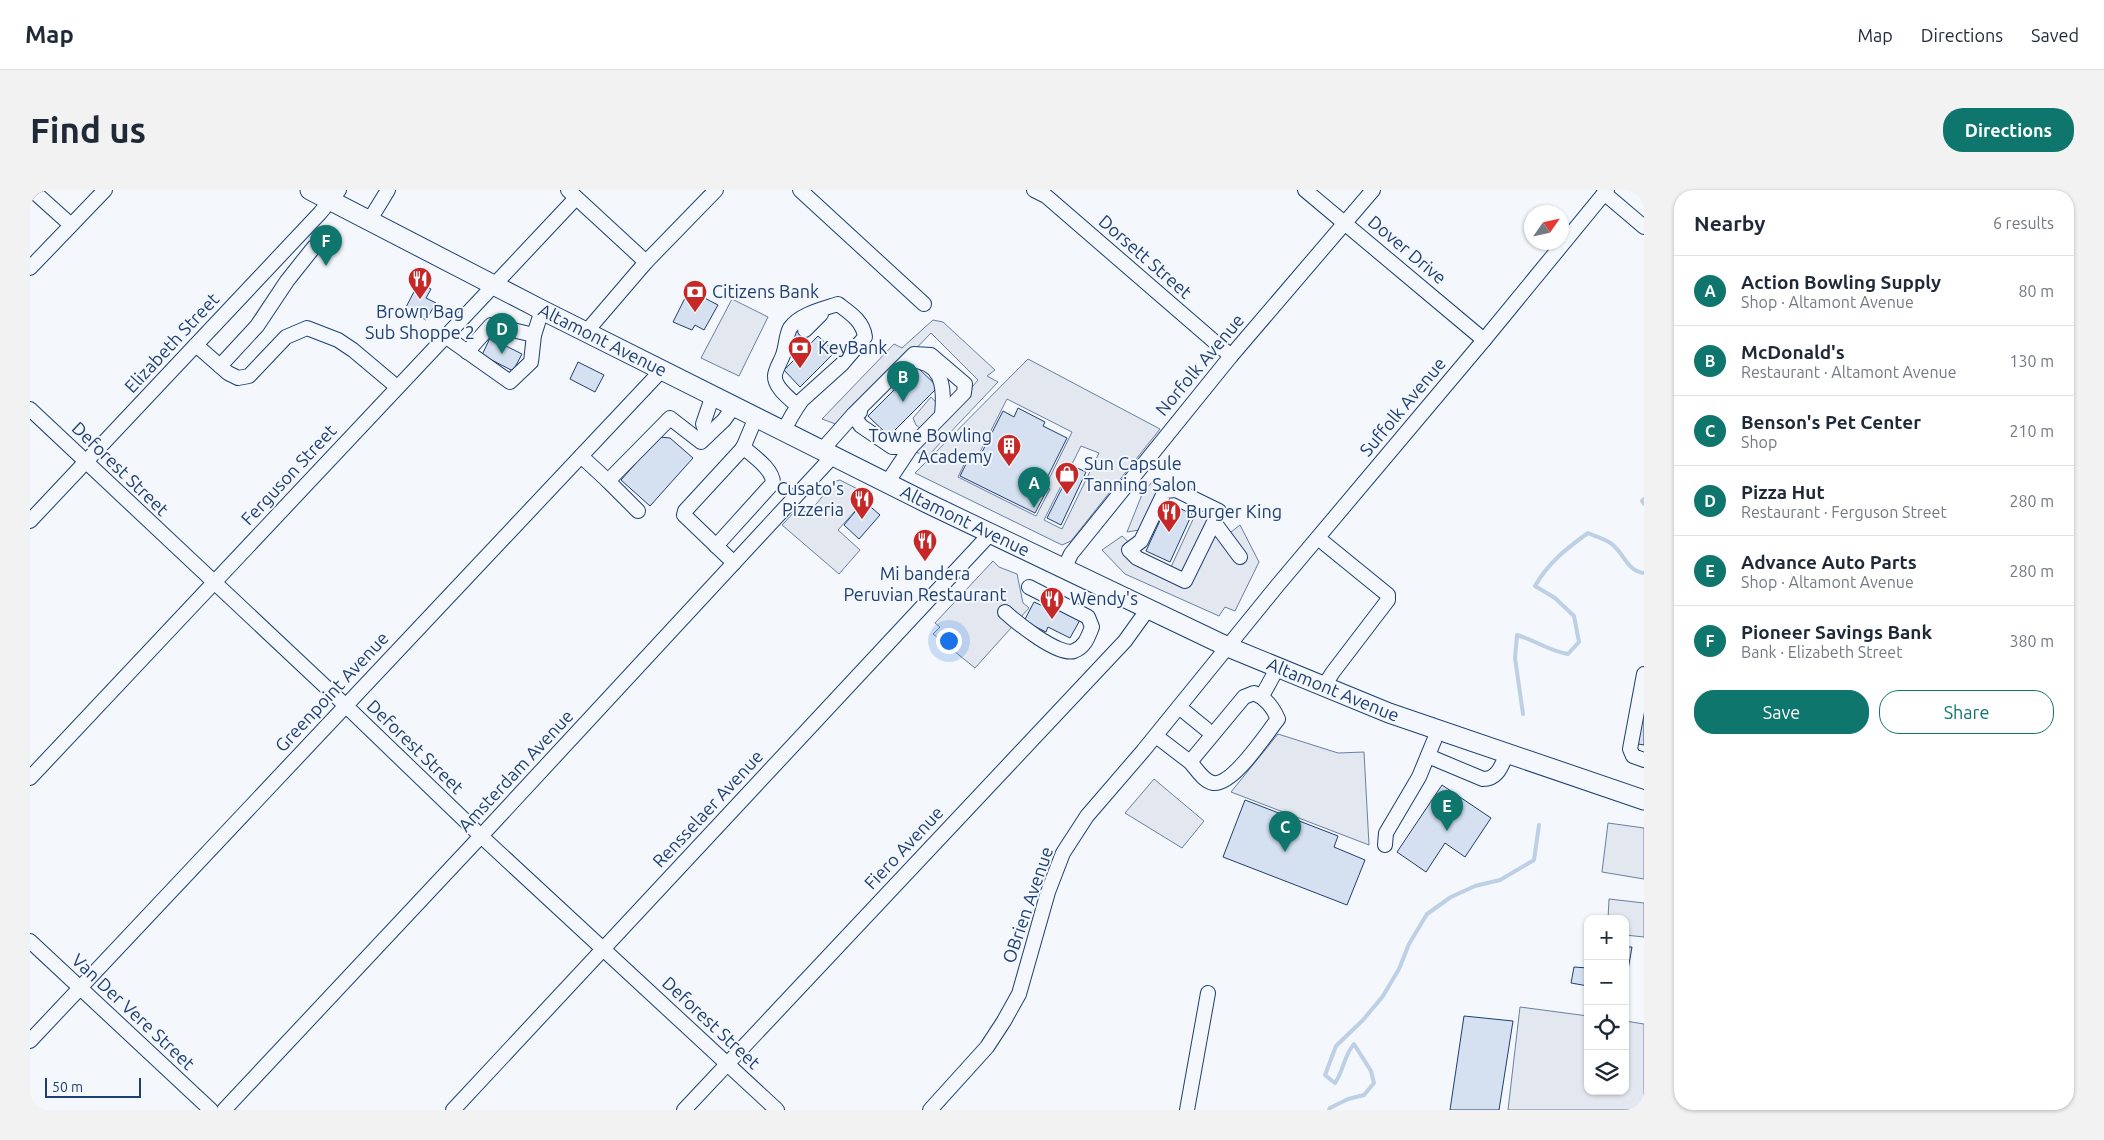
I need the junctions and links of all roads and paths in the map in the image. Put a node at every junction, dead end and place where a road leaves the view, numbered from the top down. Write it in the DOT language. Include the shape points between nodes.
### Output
graph roads {
  1 [pos="32,190"];
  2 [pos="105,190"];
  3 [pos="310,190"];
  4 [pos="388,190"];
  5 [pos="716,190"];
  6 [pos="800,190"];
  7 [pos="1034,190"];
  8 [pos="1305,190"];
  9 [pos="1373,190"];
  10 [pos="1605,192"];
  11 [pos="572,194"];
  12 [pos="335,195"];
  13 [pos="369,220"];
  14 [pos="1346,222"];
  15 [pos="71,225"];
  16 [pos="1644,227"];
  17 [pos="314,247"];
  18 [pos="646,262"];
  19 [pos="269,267"];
  20 [pos="30,268"];
  21 [pos="287,282"];
  22 [pos="494,284"];
  23 [pos="924,304"];
  24 [pos="832,306"];
  25 [pos="542,310"];
  26 [pos="586,332"];
  27 [pos="534,335"];
  28 [pos="445,336"];
  29 [pos="1484,340"];
  30 [pos="196,345"];
  31 [pos="467,352"];
  32 [pos="783,356"];
  33 [pos="1231,356"];
  34 [pos="224,370"];
  35 [pos="662,370"];
  36 [pos="397,388"];
  37 [pos="713,395"];
  38 [pos="734,406"];
  39 [pos="798,406"];
  40 [pos="30,409"];
  41 [pos="853,415"];
  42 [pos="942,415"];
  43 [pos="756,416"];
  44 [pos="784,431"];
  45 [pos="707,436"];
  46 [pos="744,447"];
  47 [pos="911,447"];
  48 [pos="828,453"];
  49 [pos="581,456"];
  50 [pos="85,462"];
  51 [pos="608,482"];
  52 [pos="888,483"];
  53 [pos="638,511"];
  54 [pos="30,522"];
  55 [pos="1214,522"];
  56 [pos="991,534"];
  57 [pos="1318,538"];
  58 [pos="716,546"];
  59 [pos="1240,557"];
  60 [pos="734,563"];
  61 [pos="1064,569"];
  62 [pos="214,584"];
  63 [pos="1029,587"];
  64 [pos="1148,609"];
  65 [pos="1005,612"];
  66 [pos="1228,647"];
  67 [pos="1278,666"];
  68 [pos="1644,674"];
  69 [pos="1324,686"];
  70 [pos="1262,696"];
  71 [pos="345,705"];
  72 [pos="1179,707"];
  73 [pos="1206,729"];
  74 [pos="1438,731"];
  75 [pos="1156,736"];
  76 [pos="1507,754"];
  77 [pos="1428,756"];
  78 [pos="1644,760"];
  79 [pos="1190,762"];
  80 [pos="30,778"];
  81 [pos="1644,800"];
  82 [pos="481,836"];
  83 [pos="1385,845"];
  84 [pos="30,940"];
  85 [pos="604,949"];
  86 [pos="80,987"];
  87 [pos="1208,993"];
  88 [pos="30,1040"];
  89 [pos="727,1064"];
  90 [pos="211,1110"];
  91 [pos="224,1110"];
  92 [pos="453,1110"];
  93 [pos="684,1110"];
  94 [pos="777,1110"];
  95 [pos="930,1110"];
  96 [pos="1186,1110"];
  1 -- 15 [label="street"];
  2 -- 15 [label="street"];
  3 -- 12 [label="main road, Altamont Avenue"];
  4 -- 13 [label="street"];
  5 -- 18 [label="street"];
  6 -- 23 [label="street"];
  7 -- 33 [label="street, Dorsett Street" via="1046,196"];
  8 -- 14 [label="street, Dover Drive"];
  9 -- 14 [label="street, Norfolk Avenue"];
  10 -- 16 [label="street"];
  10 -- 29 [label="street, Suffolk Avenue"];
  11 -- 18 [label="street"];
  11 -- 22 [label="street, Ferguson Street"];
  12 -- 13 [label="main road, Altamont Avenue"];
  12 -- 19 [label="street, Elizabeth Street"];
  13 -- 22 [label="main road, Altamont Avenue"];
  14 -- 29 [label="street, Dover Drive"];
  14 -- 33 [label="street, Norfolk Avenue"];
  15 -- 20 [label="street"];
  17 -- 21 [label="street"];
  18 -- 26 [label="street"];
  19 -- 21 [label="street"];
  19 -- 30 [label="street, Elizabeth Street"];
  21 -- 34 [label="street"];
  22 -- 25 [label="main road, Altamont Avenue"];
  22 -- 28 [label="street, Ferguson Street"];
  24 -- 32 [label="street" via="801,334"];
  24 -- 32 [label="street" via="799,320 790,329"];
  24 -- 39 [label="street" via="856,318 864,328 864,336 842,364"];
  25 -- 26 [label="main road, Altamont Avenue"];
  25 -- 27 [label="street"];
  26 -- 35 [label="main road, Altamont Avenue"];
  27 -- 31 [label="street" via="490,324"];
  27 -- 31 [label="street" via="531,362 510,382"];
  28 -- 31 [label="street"];
  28 -- 36 [label="street, Ferguson Street"];
  29 -- 57 [label="street, Suffolk Avenue"];
  30 -- 34 [label="street"];
  30 -- 50 [label="street, Elizabeth Street"];
  32 -- 39 [label="street" via="774,374 776,381"];
  33 -- 61 [label="street, Norfolk Avenue" via="1071,554"];
  34 -- 36 [label="street" via="238,378 249,376 286,337 307,328 338,340"];
  35 -- 37 [label="main road, Altamont Avenue"];
  35 -- 49 [label="street, Greenpoint Avenue"];
  36 -- 62 [label="street, Ferguson Street"];
  37 -- 38 [label="main road, Altamont Avenue"];
  37 -- 45 [label="street" via="703,424"];
  38 -- 43 [label="main road, Altamont Avenue"];
  38 -- 45 [label="street"];
  39 -- 44 [label="street"];
  40 -- 50 [label="street, Deforest Street"];
  41 -- 42 [label="street" via="911,363 922,362 941,378 944,394"];
  41 -- 42 [label="street" via="914,354 931,356 965,384 964,393"];
  41 -- 47 [label="street" via="861,426 892,447"];
  41 -- 48 [label="street, Amsterdam Avenue"];
  42 -- 47 [label="street"];
  43 -- 44 [label="main road, Altamont Avenue"];
  43 -- 46 [label="street"];
  44 -- 48 [label="main road, Altamont Avenue"];
  45 -- 51 [label="street" via="702,442 670,418"];
  46 -- 58 [label="street" via="767,469 773,483"];
  46 -- 58 [label="street" via="685,511 688,520"];
  47 -- 52 [label="street"];
  48 -- 52 [label="main road, Altamont Avenue"];
  48 -- 60 [label="street, Amsterdam Avenue"];
  49 -- 51 [label="street"];
  49 -- 71 [label="street, Greenpoint Avenue"];
  50 -- 54 [label="street, Elizabeth Street"];
  50 -- 62 [label="street, Deforest Street"];
  51 -- 53 [label="street"];
  52 -- 56 [label="main road, Altamont Avenue"];
  55 -- 55 [label="street" via="1219,511 1176,490 1164,491 1141,540 1128,550 1185,581"];
  55 -- 59 [label="street"];
  56 -- 61 [label="main road, Altamont Avenue"];
  56 -- 85 [label="street, Rensselaer Avenue"];
  57 -- 66 [label="street, Suffolk Avenue"];
  57 -- 69 [label="street" via="1388,595 1388,600"];
  58 -- 60 [label="street"];
  60 -- 82 [label="street, Amsterdam Avenue"];
  61 -- 64 [label="main road, Altamont Avenue"];
  62 -- 71 [label="street, Deforest Street"];
  62 -- 80 [label="street, Ferguson Street"];
  63 -- 65 [label="street" via="1088,617 1092,627 1081,647 1067,652 1032,635"];
  64 -- 66 [label="main road, Altamont Avenue"];
  64 -- 89 [label="street, Fiero Avenue" via="1125,641"];
  66 -- 67 [label="main road, Altamont Avenue"];
  66 -- 72 [label="street, OBrien Avenue"];
  67 -- 69 [label="main road, Altamont Avenue"];
  67 -- 70 [label="street"];
  68 -- 78 [label="street" via="1630,749 1633,756"];
  69 -- 74 [label="main road, Altamont Avenue"];
  70 -- 79 [label="street" via="1254,693 1244,697"];
  70 -- 79 [label="street" via="1278,719 1239,769 1223,782 1214,783 1207,781"];
  71 -- 82 [label="street, Deforest Street"];
  71 -- 86 [label="street, Greenpoint Avenue"];
  72 -- 73 [label="street"];
  72 -- 75 [label="street, OBrien Avenue"];
  74 -- 76 [label="main road, Altamont Avenue"];
  74 -- 77 [label="street"];
  75 -- 79 [label="street"];
  75 -- 95 [label="street, OBrien Avenue" via="1087,816 1063,853 1048,892 1019,994 987,1046"];
  76 -- 77 [label="street" via="1491,779 1483,779"];
  76 -- 81 [label="main road, Altamont Avenue"];
  77 -- 83 [label="street" via="1386,833"];
  82 -- 85 [label="street, Deforest Street"];
  82 -- 91 [label="street, Amsterdam Avenue"];
  84 -- 86 [label="street, Van Der Vere Street"];
  85 -- 89 [label="street, Deforest Street"];
  85 -- 92 [label="street, Rensselaer Avenue"];
  86 -- 88 [label="street, Greenpoint Avenue"];
  86 -- 90 [label="street, Van Der Vere Street"];
  87 -- 96 [label="street"];
  89 -- 93 [label="street, Fiero Avenue"];
  89 -- 94 [label="street, Deforest Street"];
}
